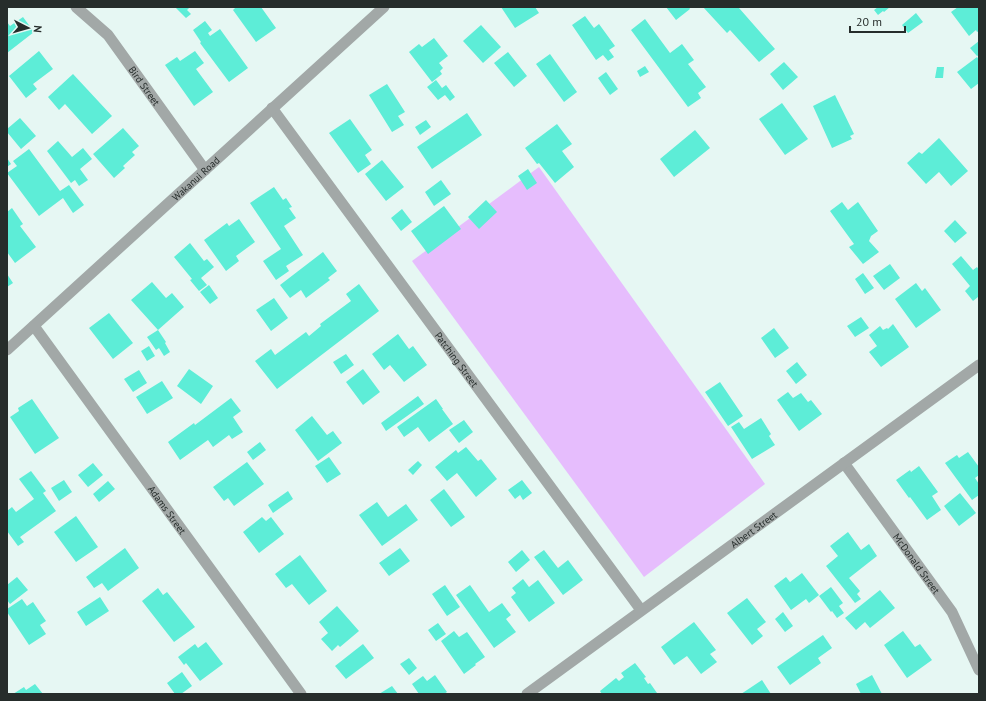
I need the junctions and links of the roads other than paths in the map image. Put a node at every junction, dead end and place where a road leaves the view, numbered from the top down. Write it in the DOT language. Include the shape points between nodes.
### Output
graph roads {
  1 [pos="76,7"];
  2 [pos="384,7"];
  3 [pos="272,108"];
  4 [pos="205,170"];
  5 [pos="34,326"];
  6 [pos="7,350"];
  7 [pos="979,365"];
  8 [pos="844,463"];
  9 [pos="641,610"];
  10 [pos="979,670"];
  11 [pos="301,694"];
  12 [pos="527,694"];
  1 -- 4 [label="street, Bird Street" via="108,36"];
  2 -- 3 [label="street, Wakanui Road"];
  3 -- 4 [label="street, Wakanui Road"];
  3 -- 9 [label="street, Patching Street"];
  4 -- 5 [label="street, Wakanui Road"];
  5 -- 6 [label="street, Wakanui Road"];
  5 -- 11 [label="street, Adams Street"];
  7 -- 8 [label="street, Albert Street"];
  8 -- 9 [label="street, Albert Street"];
  8 -- 10 [label="street, McDonald Street" via="952,612"];
  9 -- 12 [label="street, Albert Street"];
}
